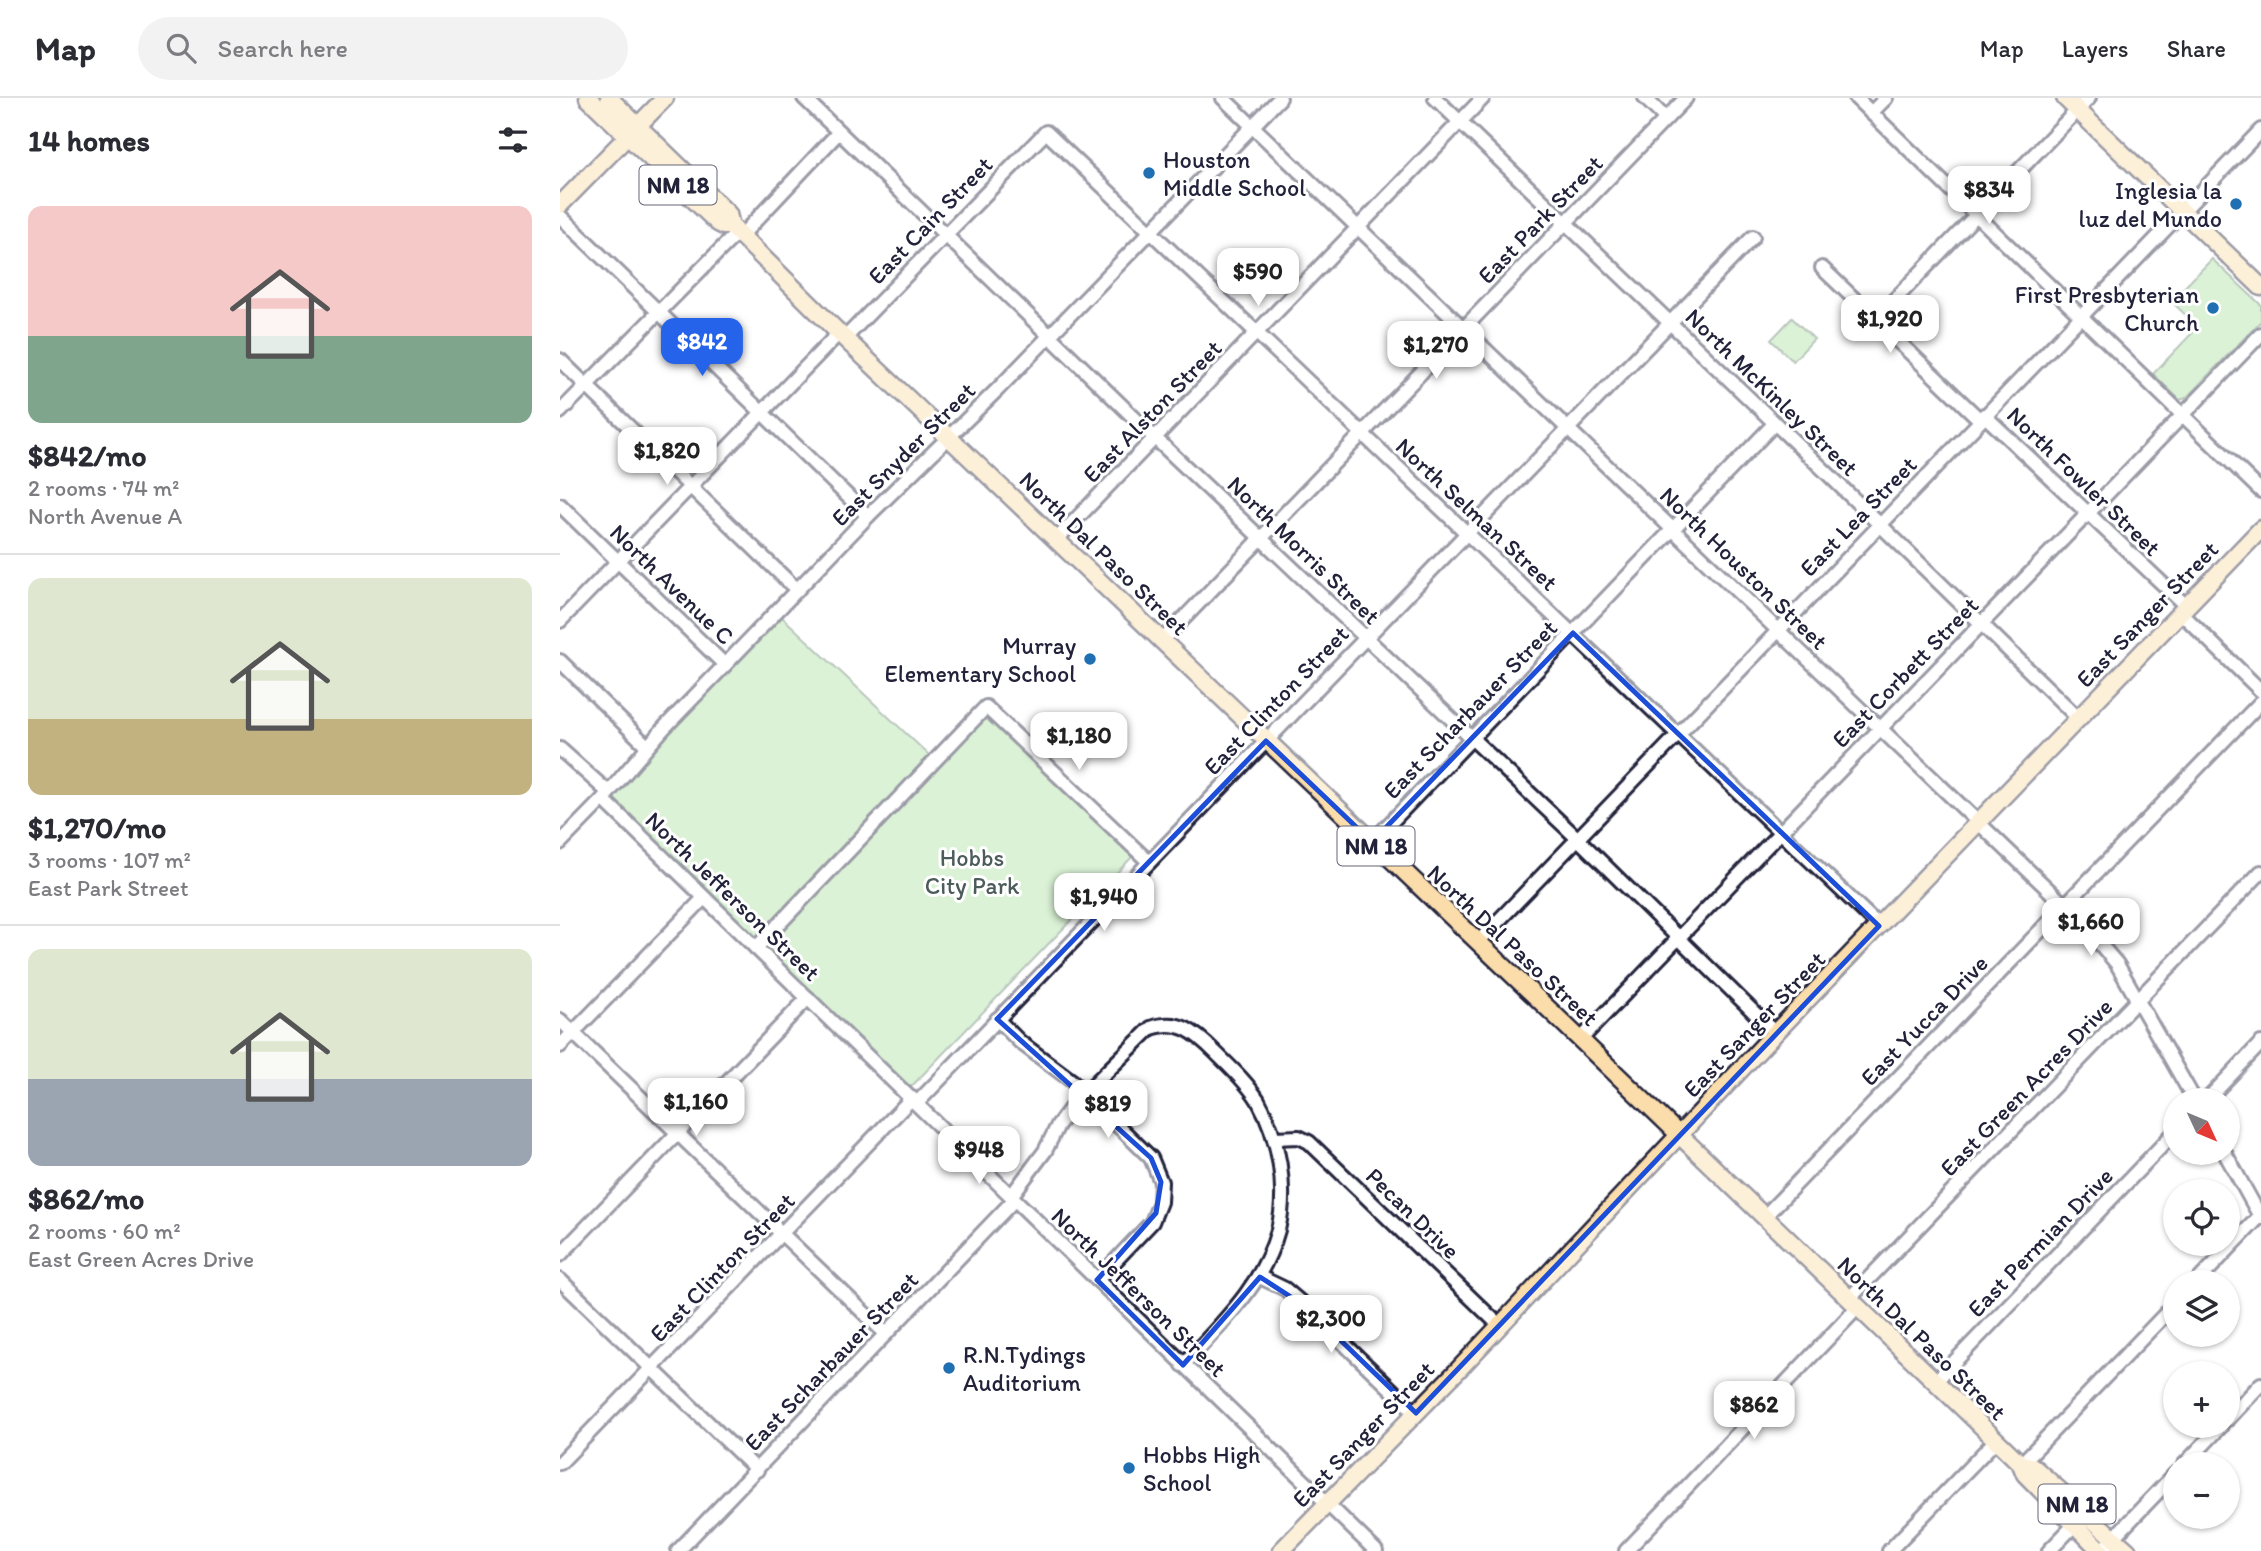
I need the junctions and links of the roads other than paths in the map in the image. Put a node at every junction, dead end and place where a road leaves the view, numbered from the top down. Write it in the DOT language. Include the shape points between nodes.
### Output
graph roads {
  1 [pos="588,98"];
  2 [pos="609,98"];
  3 [pos="665,98"];
  4 [pos="804,98"];
  5 [pos="1223,98"];
  6 [pos="1280,98"];
  7 [pos="1435,98"];
  8 [pos="1483,98"];
  9 [pos="1645,98"];
  10 [pos="1686,98"];
  11 [pos="1856,98"];
  12 [pos="1886,98"];
  13 [pos="2077,102"];
  14 [pos="1871,113"];
  15 [pos="1666,119"];
  16 [pos="1460,122"];
  17 [pos="1252,127"];
  18 [pos="2261,130"];
  19 [pos="633,131"];
  20 [pos="839,132"];
  21 [pos="1046,132"];
  22 [pos="560,205"];
  23 [pos="2182,211"];
  24 [pos="1976,215"];
  25 [pos="560,216"];
  26 [pos="1565,222"];
  27 [pos="1359,228"];
  28 [pos="1150,231"];
  29 [pos="736,232"];
  30 [pos="945,234"];
  31 [pos="1753,237"];
  32 [pos="1822,268"];
  33 [pos="2261,286"];
  34 [pos="658,311"];
  35 [pos="2080,317"];
  36 [pos="1876,319"];
  37 [pos="1671,324"];
  38 [pos="1464,328"];
  39 [pos="1256,333"];
  40 [pos="2261,334"];
  41 [pos="1049,335"];
  42 [pos="842,336"];
  43 [pos="560,360"];
  44 [pos="586,385"];
  45 [pos="560,412"];
  46 [pos="761,412"];
  47 [pos="2182,415"];
  48 [pos="1982,417"];
  49 [pos="1774,424"];
  50 [pos="1569,429"];
  51 [pos="1362,433"];
  52 [pos="948,436"];
  53 [pos="1155,438"];
  54 [pos="690,487"];
  55 [pos="2261,491"];
  56 [pos="560,505"];
  57 [pos="2087,514"];
  58 [pos="868,516"];
  59 [pos="1879,524"];
  60 [pos="2261,528"];
  61 [pos="1674,530"];
  62 [pos="1468,533"];
  63 [pos="1261,538"];
  64 [pos="1056,541"];
  65 [pos="619,562"];
  66 [pos="797,590"];
  67 [pos="2183,609"];
  68 [pos="560,621"];
  69 [pos="1980,624"];
  70 [pos="1778,629"];
  71 [pos="1573,633"];
  72 [pos="1366,638"];
  73 [pos="1162,640"];
  74 [pos="560,661"];
  75 [pos="725,665"];
  76 [pos="2261,691"];
  77 [pos="2261,702"];
  78 [pos="2078,718"];
  79 [pos="1881,728"];
  80 [pos="1679,734"];
  81 [pos="1472,738"];
  82 [pos="1266,741"];
  83 [pos="647,746"];
  84 [pos="560,749"];
  85 [pos="605,796"];
  86 [pos="1978,822"];
  87 [pos="1781,832"];
  88 [pos="1577,838"];
  89 [pos="1371,842"];
  90 [pos="560,844"];
  91 [pos="1149,862"];
  92 [pos="2261,872"];
  93 [pos="704,898"];
  94 [pos="2064,906"];
  95 [pos="1879,926"];
  96 [pos="1679,937"];
  97 [pos="1478,942"];
  98 [pos="756,948"];
  99 [pos="808,998"];
  100 [pos="2138,1002"];
  101 [pos="997,1019"];
  102 [pos="560,1020"];
  103 [pos="573,1032"];
  104 [pos="1775,1033"];
  105 [pos="1581,1039"];
  106 [pos="2261,1043"];
  107 [pos="560,1046"];
  108 [pos="2188,1088"];
  109 [pos="2218,1088"];
  110 [pos="1084,1093"];
  111 [pos="915,1100"];
  112 [pos="678,1133"];
  113 [pos="1678,1135"];
  114 [pos="1273,1138"];
  115 [pos="2163,1144"];
  116 [pos="2232,1166"];
  117 [pos="1013,1197"];
  118 [pos="1764,1217"];
  119 [pos="2261,1217"];
  120 [pos="783,1234"];
  121 [pos="560,1255"];
  122 [pos="2209,1270"];
  123 [pos="1260,1277"];
  124 [pos="560,1280"];
  125 [pos="1097,1280"];
  126 [pos="1854,1303"];
  127 [pos="2163,1316"];
  128 [pos="1500,1326"];
  129 [pos="886,1334"];
  130 [pos="1183,1364"];
  131 [pos="652,1368"];
  132 [pos="1935,1382"];
  133 [pos="2261,1384"];
  134 [pos="2240,1406"];
  135 [pos="1416,1413"];
  136 [pos="2210,1438"];
  137 [pos="1996,1440"];
  138 [pos="2196,1452"];
  139 [pos="560,1463"];
  140 [pos="2021,1464"];
  141 [pos="757,1469"];
  142 [pos="2163,1486"];
  143 [pos="1328,1503"];
  144 [pos="2081,1518"];
  145 [pos="2114,1537"];
  146 [pos="678,1551"];
  147 [pos="1281,1551"];
  148 [pos="1376,1551"];
  149 [pos="1626,1551"];
  150 [pos="1889,1551"];
  151 [pos="2049,1551"];
  152 [pos="2101,1551"];
  153 [pos="2128,1551"];
  1 -- 19 [label="main road, NM 18"];
  2 -- 19 [label="main road"];
  3 -- 19 [label="main road"];
  4 -- 20 [label="street, North Morris Street"];
  5 -- 17 [label="street, North Houston Street"];
  6 -- 17 [label="street, East Snyder Street"];
  7 -- 16 [label="street, North McKinley Street"];
  8 -- 16 [label="street, East Alston Street"];
  9 -- 15 [label="street"];
  10 -- 15 [label="street, East Park Street"];
  11 -- 14 [label="street"];
  12 -- 14 [label="street"];
  13 -- 23 [label="main road"];
  13 -- 24 [label="street"];
  14 -- 24 [label="street"];
  15 -- 26 [label="street, East Park Street"];
  16 -- 26 [label="street, North McKinley Street"];
  16 -- 27 [label="street, East Alston Street"];
  17 -- 27 [label="street, North Houston Street"];
  17 -- 28 [label="street, East Snyder Street"];
  18 -- 23 [label="street, East Lea Street"];
  19 -- 22 [label="main road"];
  19 -- 29 [label="main road, North Dal Paso Street" via="728,214"];
  20 -- 29 [label="street"];
  20 -- 30 [label="street, North Morris Street"];
  21 -- 28 [label="street, North Selman Street"];
  21 -- 30 [label="street, East Cain Street"];
  23 -- 33 [label="main road"];
  23 -- 35 [label="street, East Lea Street"];
  24 -- 35 [label="street"];
  24 -- 36 [label="street"];
  25 -- 34 [label="street"];
  26 -- 37 [label="street, North McKinley Street"];
  26 -- 38 [label="street, East Park Street"];
  27 -- 38 [label="street, North Houston Street"];
  27 -- 39 [label="street, East Alston Street"];
  28 -- 39 [label="street, North Selman Street"];
  28 -- 41 [label="street, East Snyder Street"];
  29 -- 34 [label="street"];
  29 -- 42 [label="main road, North Dal Paso Street / NM 18"];
  30 -- 41 [label="street, North Morris Street"];
  30 -- 42 [label="street, East Cain Street"];
  31 -- 37 [label="street, East Clinton Street"];
  32 -- 36 [label="street, North Fowler Street"];
  34 -- 44 [label="street"];
  34 -- 46 [label="street"];
  35 -- 47 [label="street"];
  35 -- 48 [label="street, East Lea Street"];
  36 -- 48 [label="street, North Fowler Street"];
  37 -- 49 [label="street, North McKinley Street"];
  37 -- 50 [label="street, East Clinton Street"];
  38 -- 50 [label="street, North Houston Street"];
  38 -- 51 [label="street, East Park Street"];
  39 -- 51 [label="street, North Selman Street"];
  39 -- 53 [label="street, East Alston Street"];
  40 -- 47 [label="street, East Corbett Street"];
  41 -- 52 [label="street, East Snyder Street"];
  41 -- 53 [label="street, North Morris Street"];
  42 -- 46 [label="street, East Cain Street"];
  42 -- 52 [label="main road, North Dal Paso Street / NM 18"];
  43 -- 44 [label="street"];
  44 -- 45 [label="street"];
  44 -- 54 [label="street"];
  46 -- 54 [label="street, East Cain Street"];
  46 -- 58 [label="street"];
  47 -- 55 [label="street"];
  47 -- 57 [label="street, East Corbett Street"];
  48 -- 57 [label="street, North Fowler Street"];
  48 -- 59 [label="street, East Lea Street"];
  49 -- 59 [label="street, North McKinley Street"];
  49 -- 61 [label="street, East Scharbauer Street"];
  50 -- 61 [label="street, North Houston Street"];
  50 -- 62 [label="street, East Clinton Street"];
  51 -- 62 [label="street, North Selman Street"];
  51 -- 63 [label="street, East Park Street"];
  52 -- 58 [label="street, East Snyder Street"];
  52 -- 64 [label="main road, North Dal Paso Street / NM 18"];
  53 -- 63 [label="street, North Morris Street"];
  53 -- 64 [label="street, East Alston Street"];
  54 -- 65 [label="street, East Cain Street"];
  54 -- 66 [label="street"];
  56 -- 65 [label="street, North Avenue C"];
  57 -- 67 [label="street, North Fowler Street"];
  57 -- 69 [label="street, East Corbett Street"];
  58 -- 66 [label="street, East Snyder Street"];
  59 -- 69 [label="street, North McKinley Street"];
  59 -- 70 [label="street, East Lea Street"];
  60 -- 67 [label="main road, East Sanger Street"];
  61 -- 70 [label="street, North Houston Street"];
  61 -- 71 [label="street, East Scharbauer Street"];
  62 -- 71 [label="street, North Selman Street"];
  62 -- 72 [label="street, East Clinton Street"];
  63 -- 72 [label="street, North Morris Street"];
  63 -- 73 [label="street, East Park Street"];
  64 -- 73 [label="main road, North Dal Paso Street / NM 18"];
  65 -- 68 [label="street, East Cain Street"];
  65 -- 75 [label="street, North Avenue C"];
  66 -- 75 [label="street, East Snyder Street"];
  67 -- 76 [label="street, North Fowler Street"];
  67 -- 78 [label="main road, East Sanger Street"];
  69 -- 78 [label="street, North McKinley Street"];
  69 -- 79 [label="street, East Corbett Street"];
  70 -- 79 [label="street, North Houston Street"];
  70 -- 80 [label="street, East Lea Street"];
  71 -- 80 [label="street, North Selman Street"];
  71 -- 81 [label="street, East Scharbauer Street"];
  72 -- 81 [label="street, North Morris Street"];
  72 -- 82 [label="street, East Clinton Street"];
  73 -- 82 [label="main road, North Dal Paso Street / NM 18"];
  74 -- 83 [label="street"];
  75 -- 83 [label="street, East Snyder Street"];
  77 -- 94 [label="street, East Yucca Drive"];
  78 -- 86 [label="main road, East Sanger Street"];
  79 -- 86 [label="street, North Houston Street"];
  79 -- 87 [label="street, East Corbett Street"];
  80 -- 87 [label="street, North Selman Street"];
  80 -- 88 [label="street, East Lea Street"];
  81 -- 88 [label="street, North Morris Street"];
  81 -- 89 [label="street, East Scharbauer Street"];
  82 -- 89 [label="main road, North Dal Paso Street / NM 18"];
  82 -- 91 [label="street, East Clinton Street"];
  83 -- 85 [label="street, East Snyder Street"];
  84 -- 85 [label="street, North Jefferson Street"];
  85 -- 90 [label="street, East Snyder Street"];
  85 -- 93 [label="street, North Jefferson Street"];
  86 -- 94 [label="street, North Houston Street"];
  86 -- 95 [label="main road, East Sanger Street"];
  87 -- 95 [label="street, North Selman Street"];
  87 -- 96 [label="street, East Corbett Street"];
  88 -- 96 [label="street, North Morris Street"];
  88 -- 97 [label="street, East Lea Street"];
  89 -- 97 [label="main road, North Dal Paso Street / NM 18"];
  91 -- 98 [label="street" via="986,707"];
  91 -- 101 [label="street, East Clinton Street"];
  92 -- 100 [label="street, East Green Acres Drive"];
  93 -- 98 [label="street, North Jefferson Street"];
  93 -- 103 [label="street"];
  94 -- 100 [label="street, North Houston Street" via="2117,964"];
  94 -- 118 [label="street, East Yucca Drive"];
  95 -- 104 [label="main road, East Sanger Street"];
  96 -- 104 [label="street, North Morris Street"];
  96 -- 105 [label="street, East Corbett Street"];
  97 -- 105 [label="main road, North Dal Paso Street / NM 18"];
  98 -- 99 [label="street, North Jefferson Street"];
  99 -- 111 [label="street, North Jefferson Street"];
  99 -- 112 [label="street"];
  100 -- 108 [label="street, North Houston Street"];
  100 -- 126 [label="street, East Green Acres Drive"];
  101 -- 110 [label="street"];
  101 -- 111 [label="street, East Clinton Street"];
  102 -- 103 [label="street"];
  103 -- 107 [label="street"];
  103 -- 112 [label="street"];
  104 -- 113 [label="main road, East Sanger Street"];
  105 -- 113 [label="main road, North Dal Paso Street / NM 18"];
  106 -- 109 [label="street"];
  110 -- 114 [label="street, East Scharbauer Street" via="1151,1028 1181,1025 1236,1072 1257,1098"];
  110 -- 117 [label="street, East Scharbauer Street"];
  110 -- 125 [label="street" via="1151,1158 1161,1182 1152,1223"];
  111 -- 117 [label="street, North Jefferson Street"];
  111 -- 120 [label="street, East Clinton Street"];
  112 -- 120 [label="street"];
  112 -- 121 [label="street"];
  113 -- 118 [label="main road, North Dal Paso Street / NM 18"];
  113 -- 128 [label="main road, East Sanger Street"];
  114 -- 123 [label="street, East Scharbauer Street" via="1282,1189 1272,1250"];
  114 -- 128 [label="street, Pecan Drive" via="1299,1137 1309,1142"];
  115 -- 132 [label="street, East Permian Drive"];
  116 -- 119 [label="street"];
  117 -- 125 [label="street, North Jefferson Street"];
  117 -- 129 [label="street, East Scharbauer Street"];
  118 -- 126 [label="main road, North Dal Paso Street / NM 18"];
  119 -- 122 [label="street"];
  120 -- 129 [label="street"];
  120 -- 131 [label="street, East Clinton Street"];
  123 -- 130 [label="street, East Scharbauer Street"];
  123 -- 135 [label="street" via="1305,1306"];
  124 -- 131 [label="street"];
  125 -- 130 [label="street, North Jefferson Street"];
  126 -- 132 [label="main road, North Dal Paso Street / NM 18"];
  126 -- 149 [label="street, East Green Acres Drive"];
  127 -- 140 [label="street"];
  128 -- 135 [label="main road, East Sanger Street"];
  129 -- 141 [label="street, East Scharbauer Street"];
  130 -- 143 [label="street, North Jefferson Street"];
  131 -- 139 [label="street, East Clinton Street"];
  131 -- 141 [label="street"];
  132 -- 137 [label="main road, North Dal Paso Street / NM 18"];
  133 -- 134 [label="street"];
  135 -- 143 [label="main road, East Sanger Street"];
  136 -- 138 [label="street"];
  137 -- 140 [label="main road, North Dal Paso Street / NM 18"];
  137 -- 150 [label="street"];
  140 -- 144 [label="main road, North Dal Paso Street / NM 18" via="2025,1474"];
  141 -- 146 [label="street, East Scharbauer Street"];
  142 -- 145 [label="street"];
  143 -- 147 [label="main road, East Sanger Street"];
  143 -- 148 [label="street, North Jefferson Street"];
  144 -- 145 [label="main road, North Dal Paso Street / NM 18"];
  144 -- 151 [label="street"];
  144 -- 152 [label="main road, North Dal Paso Street / NM 18"];
  145 -- 152 [label="street"];
  145 -- 153 [label="main road, North Dal Paso Street / NM 18"];
}
